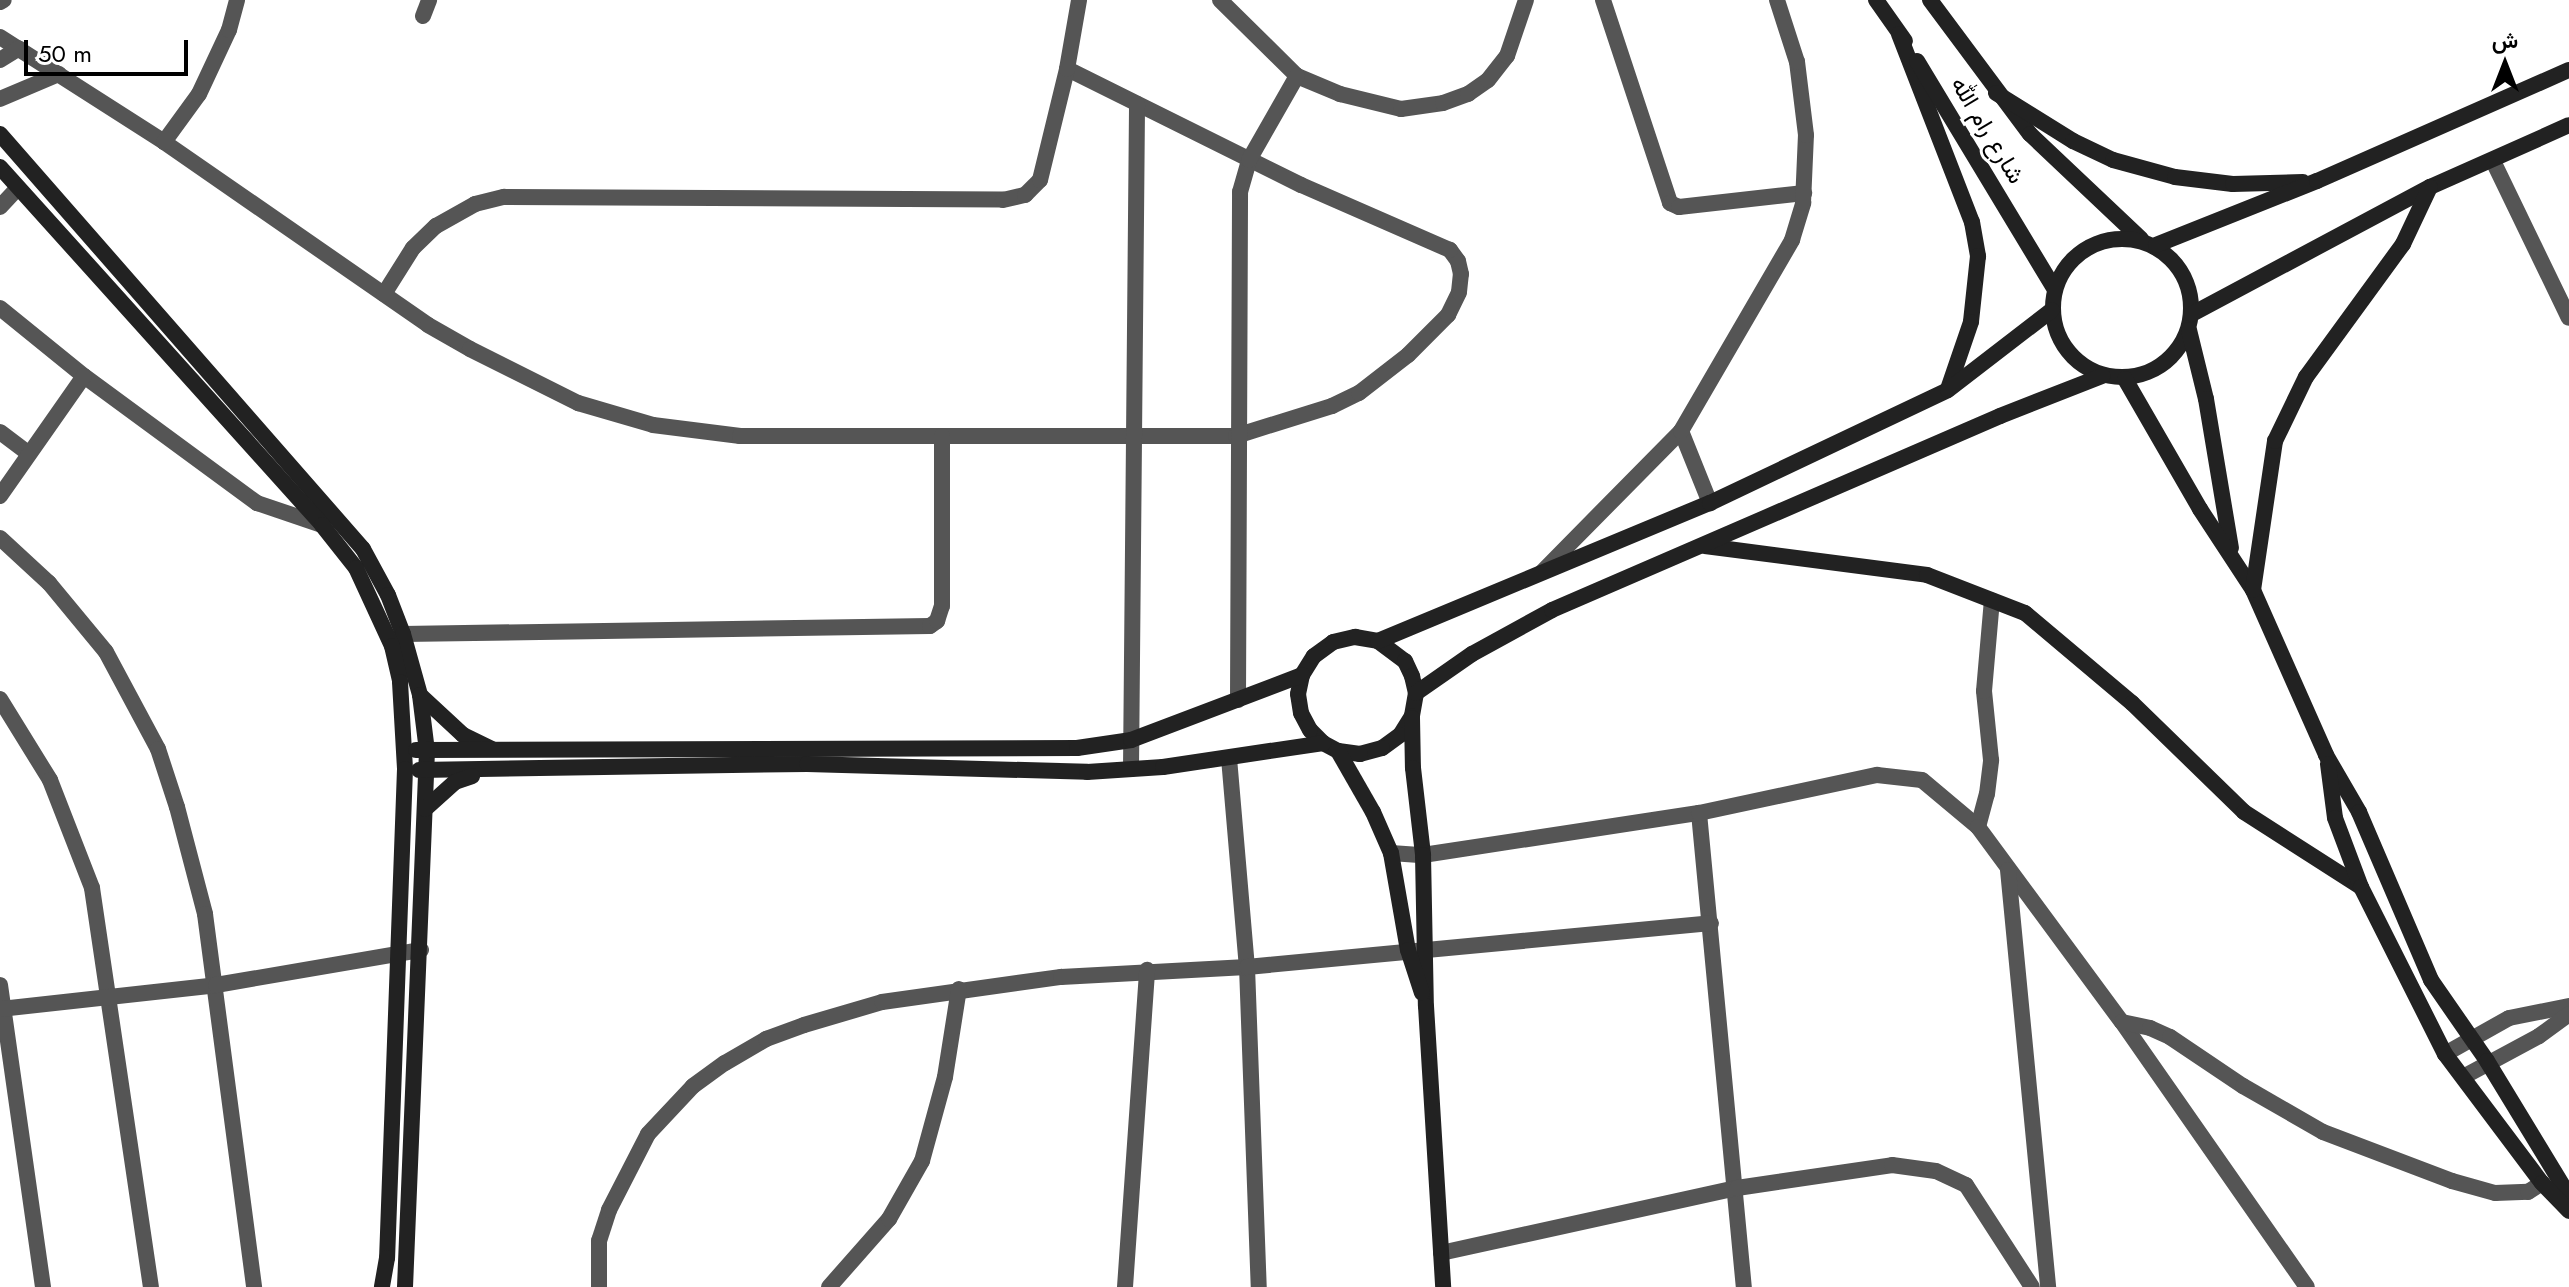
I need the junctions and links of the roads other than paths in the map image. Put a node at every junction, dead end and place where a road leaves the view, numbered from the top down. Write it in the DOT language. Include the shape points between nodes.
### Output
graph roads {
  1 [pos="237,0"];
  2 [pos="1079,0"];
  3 [pos="1220,0"];
  4 [pos="1526,0"];
  5 [pos="1603,0"];
  6 [pos="1777,0"];
  7 [pos="1876,0"];
  8 [pos="1930,0"];
  9 [pos="1899,34"];
  10 [pos="0,37"];
  11 [pos="19,48"];
  12 [pos="0,60"];
  13 [pos="1067,69"];
  14 [pos="2569,70"];
  15 [pos="59,74"];
  16 [pos="1297,76"];
  17 [pos="1996,93"];
  18 [pos="0,99"];
  19 [pos="1137,104"];
  20 [pos="2569,125"];
  21 [pos="0,134"];
  22 [pos="164,142"];
  23 [pos="1249,160"];
  24 [pos="2493,161"];
  25 [pos="0,167"];
  26 [pos="2317,181"];
  27 [pos="2430,187"];
  28 [pos="18,188"];
  29 [pos="1804,193"];
  30 [pos="0,207"];
  31 [pos="2148,242"];
  32 [pos="2054,288"];
  33 [pos="384,294"];
  34 [pos="0,308"];
  35 [pos="2052,310"];
  36 [pos="2569,318"];
  37 [pos="2191,322"];
  38 [pos="84,376"];
  39 [pos="2102,376"];
  40 [pos="2125,379"];
  41 [pos="1948,390"];
  42 [pos="1681,431"];
  43 [pos="0,432"];
  44 [pos="1134,435"];
  45 [pos="942,436"];
  46 [pos="1236,436"];
  47 [pos="29,454"];
  48 [pos="0,496"];
  49 [pos="1710,503"];
  50 [pos="322,525"];
  51 [pos="0,538"];
  52 [pos="1705,546"];
  53 [pos="2232,553"];
  54 [pos="1542,572"];
  55 [pos="2253,590"];
  56 [pos="1992,600"];
  57 [pos="403,634"];
  58 [pos="1378,641"];
  59 [pos="1302,675"];
  60 [pos="1416,693"];
  61 [pos="420,695"];
  62 [pos="0,699"];
  63 [pos="1238,700"];
  64 [pos="1412,716"];
  65 [pos="1131,740"];
  66 [pos="1331,747"];
  67 [pos="405,750"];
  68 [pos="427,751"];
  69 [pos="501,752"];
  70 [pos="2326,755"];
  71 [pos="1229,758"];
  72 [pos="405,769"];
  73 [pos="1131,769"];
  74 [pos="427,771"];
  75 [pos="483,772"];
  76 [pos="425,809"];
  77 [pos="1699,813"];
  78 [pos="1978,827"];
  79 [pos="1391,853"];
  80 [pos="1423,855"];
  81 [pos="2008,868"];
  82 [pos="2361,887"];
  83 [pos="1711,923"];
  84 [pos="1427,948"];
  85 [pos="421,950"];
  86 [pos="1408,950"];
  87 [pos="399,953"];
  88 [pos="1247,967"];
  89 [pos="1147,970"];
  90 [pos="0,985"];
  91 [pos="216,985"];
  92 [pos="959,989"];
  93 [pos="111,999"];
  94 [pos="1426,1006"];
  95 [pos="2569,1006"];
  96 [pos="2,1009"];
  97 [pos="2569,1014"];
  98 [pos="2122,1022"];
  99 [pos="2472,1039"];
  100 [pos="2445,1054"];
  101 [pos="2487,1061"];
  102 [pos="2463,1077"];
  103 [pos="2542,1183"];
  104 [pos="1737,1188"];
  105 [pos="2569,1196"];
  106 [pos="2569,1211"];
  107 [pos="1441,1253"];
  108 [pos="43,1287"];
  109 [pos="151,1287"];
  110 [pos="254,1287"];
  111 [pos="382,1287"];
  112 [pos="405,1287"];
  113 [pos="599,1287"];
  114 [pos="829,1287"];
  115 [pos="1125,1287"];
  116 [pos="1259,1287"];
  117 [pos="1443,1287"];
  118 [pos="1744,1287"];
  119 [pos="2032,1287"];
  120 [pos="2048,1287"];
  121 [pos="2307,1287"];
  1 -- 22 [label="street" via="199,94"];
  2 -- 13 [label="street"];
  3 -- 16 [label="street"];
  4 -- 16 [label="street" via="1500,68 1468,94 1443,103 1391,107"];
  5 -- 29 [label="street" via="1670,203 1679,207"];
  6 -- 29 [label="street" via="1802,95"];
  7 -- 9 [label="street, شارع رام الله"];
  8 -- 17 [label="street, شارع رام الله"];
  9 -- 32 [label="street, شارع رام الله"];
  9 -- 41 [label="street" via="1972,222 1978,256 1971,322"];
  10 -- 11 [label="street"];
  11 -- 12 [label="street"];
  11 -- 15 [label="street"];
  13 -- 19 [label="street"];
  13 -- 33 [label="street" via="1040,180 1025,195 1003,200 504,197 475,204 436,226 413,248"];
  14 -- 26 [label="street"];
  15 -- 18 [label="street"];
  15 -- 22 [label="street"];
  16 -- 23 [label="street"];
  17 -- 26 [label="street" via="2113,160 2233,184"];
  17 -- 31 [label="street, شارع رام الله" via="2051,157"];
  19 -- 23 [label="street"];
  19 -- 44 [label="street"];
  20 -- 24 [label="street"];
  21 -- 57 [label="street" via="346,528 378,575"];
  22 -- 33 [label="street"];
  23 -- 46 [label="street" via="1240,192"];
  23 -- 46 [label="street" via="1430,239 1450,250 1461,274 1448,315 1359,393"];
  24 -- 27 [label="street"];
  24 -- 36 [label="street"];
  25 -- 28 [label="street"];
  26 -- 31 [label="street"];
  27 -- 37 [label="street"];
  27 -- 55 [label="street" via="2403,244 2306,377 2275,441"];
  28 -- 30 [label="street"];
  28 -- 50 [label="street"];
  29 -- 42 [label="street" via="1792,240 1775,274"];
  31 -- 32 [label="street" via="2113,240 2091,246 2063,270"];
  31 -- 37 [label="street" via="2172,258 2182,275"];
  32 -- 35 [label="street"];
  33 -- 45 [label="street" via="510,371 614,416 740,436"];
  34 -- 38 [label="street"];
  35 -- 39 [label="street" via="2065,347"];
  35 -- 41 [label="street"];
  37 -- 40 [label="street" via="2180,348 2166,361"];
  37 -- 53 [label="street"];
  38 -- 47 [label="street"];
  38 -- 50 [label="street" via="257,503"];
  39 -- 40 [label="street"];
  39 -- 52 [label="street"];
  40 -- 53 [label="street" via="2200,509"];
  41 -- 49 [label="street"];
  42 -- 49 [label="street"];
  42 -- 54 [label="street"];
  43 -- 47 [label="street"];
  44 -- 45 [label="street"];
  44 -- 46 [label="street"];
  44 -- 65 [label="street"];
  45 -- 57 [label="street" via="942,606 930,626"];
  46 -- 63 [label="street"];
  47 -- 48 [label="street"];
  49 -- 54 [label="street"];
  50 -- 67 [label="street" via="356,568 392,646"];
  51 -- 91 [label="street" via="76,612 106,652 158,749 205,914"];
  52 -- 56 [label="street" via="1905,571"];
  52 -- 60 [label="street" via="1552,610 1472,654"];
  53 -- 55 [label="street"];
  54 -- 58 [label="street"];
  55 -- 70 [label="street"];
  56 -- 78 [label="street" via="1984,691 1991,760"];
  56 -- 82 [label="street" via="2025,613 2132,703 2244,812"];
  57 -- 61 [label="street"];
  58 -- 59 [label="street" via="1355,637 1333,642 1314,656"];
  58 -- 60 [label="street" via="1405,661"];
  59 -- 63 [label="street"];
  59 -- 66 [label="street" via="1301,713 1310,730"];
  60 -- 64 [label="street"];
  61 -- 68 [label="street"];
  61 -- 69 [label="street" via="463,735"];
  62 -- 93 [label="street" via="50,780 83,858"];
  63 -- 65 [label="street"];
  64 -- 66 [label="street" via="1400,735 1382,748 1360,754"];
  64 -- 80 [label="street"];
  65 -- 69 [label="street" via="1077,748"];
  65 -- 73 [label="street"];
  66 -- 71 [label="street"];
  66 -- 79 [label="street" via="1373,812"];
  67 -- 68 [label="street"];
  67 -- 72 [label="street"];
  68 -- 69 [label="street"];
  68 -- 74 [label="street"];
  70 -- 82 [label="street" via="2335,818"];
  70 -- 99 [label="street" via="2359,812 2431,980"];
  71 -- 73 [label="street"];
  71 -- 88 [label="street"];
  72 -- 74 [label="street"];
  72 -- 87 [label="street"];
  73 -- 75 [label="street" via="792,764"];
  74 -- 75 [label="street"];
  74 -- 76 [label="street"];
  75 -- 76 [label="street" via="455,782"];
  76 -- 85 [label="street"];
  77 -- 78 [label="street" via="1897,775 1922,780"];
  77 -- 80 [label="street"];
  77 -- 83 [label="street"];
  78 -- 81 [label="street"];
  79 -- 80 [label="street"];
  79 -- 86 [label="street"];
  80 -- 84 [label="street"];
  81 -- 98 [label="street"];
  81 -- 120 [label="street"];
  82 -- 100 [label="street"];
  83 -- 84 [label="street"];
  83 -- 104 [label="street"];
  84 -- 86 [label="street"];
  84 -- 94 [label="street"];
  85 -- 87 [label="street"];
  85 -- 112 [label="street"];
  86 -- 88 [label="street"];
  86 -- 94 [label="street"];
  87 -- 91 [label="street"];
  87 -- 111 [label="street"];
  88 -- 89 [label="street"];
  88 -- 116 [label="street"];
  89 -- 92 [label="street"];
  89 -- 115 [label="street"];
  90 -- 96 [label="street"];
  91 -- 93 [label="street"];
  91 -- 110 [label="street"];
  92 -- 113 [label="street" via="882,1002 804,1025 766,1039 693,1086 648,1134 627,1168 599,1241"];
  92 -- 114 [label="street" via="945,1077 922,1161 889,1219"];
  93 -- 96 [label="street"];
  93 -- 109 [label="street"];
  94 -- 107 [label="street"];
  95 -- 99 [label="street" via="2509,1018"];
  96 -- 108 [label="street"];
  97 -- 101 [label="street" via="2539,1036"];
  98 -- 103 [label="street" via="2170,1037 2323,1132 2495,1193 2528,1192"];
  98 -- 121 [label="street"];
  99 -- 100 [label="street"];
  99 -- 101 [label="street"];
  100 -- 102 [label="street"];
  101 -- 102 [label="street"];
  101 -- 105 [label="street"];
  102 -- 103 [label="street"];
  103 -- 106 [label="street"];
  104 -- 107 [label="street"];
  104 -- 118 [label="street"];
  104 -- 119 [label="street" via="1892,1165 1936,1171 1966,1185"];
  107 -- 117 [label="street"];
}
